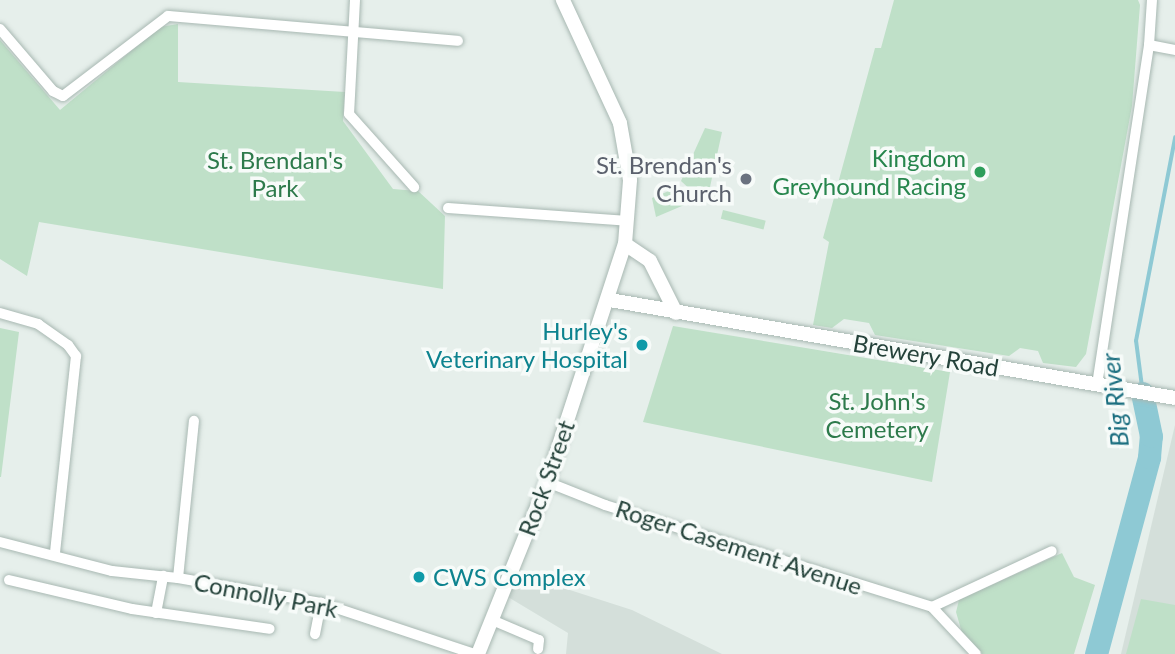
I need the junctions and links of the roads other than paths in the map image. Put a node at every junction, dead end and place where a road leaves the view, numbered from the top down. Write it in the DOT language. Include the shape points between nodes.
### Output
graph roads {
  1 [pos="355,0"];
  2 [pos="563,0"];
  3 [pos="1152,0"];
  4 [pos="0,29"];
  5 [pos="351,32"];
  6 [pos="458,41"];
  7 [pos="1149,44"];
  8 [pos="1175,50"];
  9 [pos="414,187"];
  10 [pos="448,208"];
  11 [pos="628,221"];
  12 [pos="625,244"];
  13 [pos="610,300"];
  14 [pos="0,313"];
  15 [pos="677,313"];
  16 [pos="1097,385"];
  17 [pos="1175,398"];
  18 [pos="194,421"];
  19 [pos="547,482"];
  20 [pos="0,542"];
  21 [pos="1052,551"];
  22 [pos="55,554"];
  23 [pos="163,576"];
  24 [pos="178,578"];
  25 [pos="9,580"];
  26 [pos="321,603"];
  27 [pos="932,607"];
  28 [pos="156,613"];
  29 [pos="492,620"];
  30 [pos="270,629"];
  31 [pos="314,634"];
  32 [pos="538,649"];
  33 [pos="476,654"];
  34 [pos="976,654"];
  1 -- 5 [label="street"];
  2 -- 11 [label="main road, Rock Street" via="620,123 629,168"];
  3 -- 7 [label="street"];
  4 -- 5 [label="street" via="53,91 63,96 169,16"];
  5 -- 6 [label="street"];
  5 -- 9 [label="street" via="349,114"];
  7 -- 8 [label="street"];
  7 -- 16 [label="street"];
  10 -- 11 [label="street"];
  11 -- 12 [label="main road, Rock Street"];
  12 -- 13 [label="main road, Rock Street"];
  12 -- 15 [label="main road" via="650,261"];
  13 -- 15 [label="main road, Brewery Road"];
  13 -- 19 [label="main road, Rock Street"];
  14 -- 22 [label="street" via="38,324 76,356"];
  15 -- 16 [label="main road, Brewery Road"];
  16 -- 17 [label="main road, Brewery Road"];
  18 -- 24 [label="street"];
  19 -- 27 [label="street, Roger Casement Avenue" via="606,505"];
  19 -- 29 [label="main road, Rock Street"];
  20 -- 22 [label="street, Connolly Park"];
  21 -- 27 [label="street"];
  22 -- 23 [label="street, Connolly Park" via="112,572"];
  23 -- 24 [label="street, Connolly Park"];
  23 -- 28 [label="street"];
  24 -- 26 [label="street, Connolly Park"];
  25 -- 28 [label="street"];
  26 -- 31 [label="street"];
  26 -- 33 [label="street, Connolly Park"];
  27 -- 34 [label="street, Roger Casement Avenue"];
  28 -- 30 [label="street"];
  29 -- 32 [label="street" via="539,640"];
  29 -- 33 [label="main road, Rock Street"];
}
